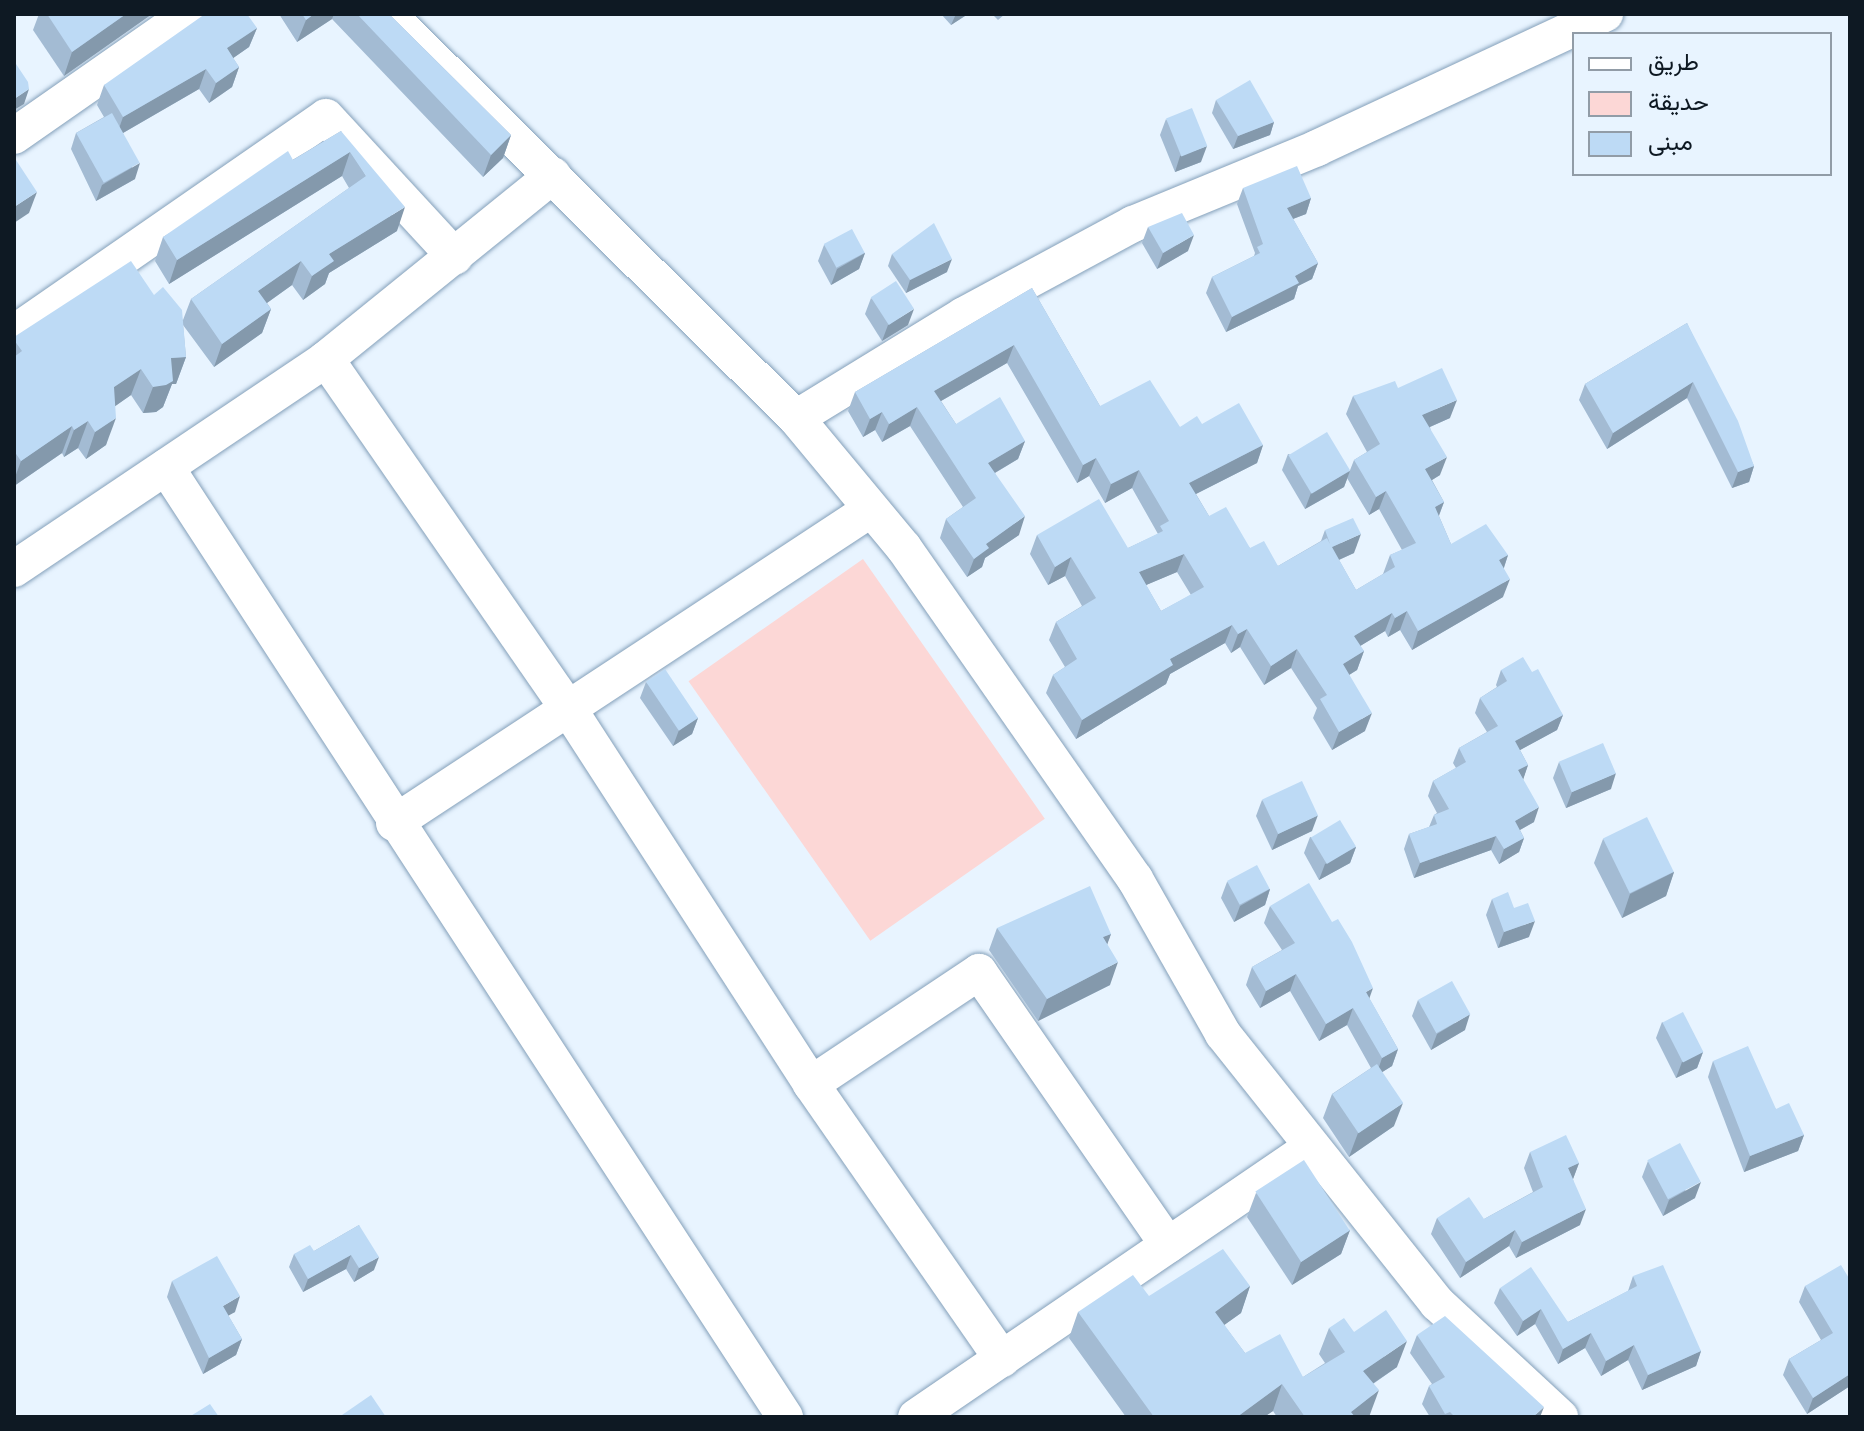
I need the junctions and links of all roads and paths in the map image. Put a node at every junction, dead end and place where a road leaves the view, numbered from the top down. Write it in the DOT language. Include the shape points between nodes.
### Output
graph roads {
  1 [pos="189,14"];
  2 [pos="388,14"];
  3 [pos="1605,14"];
  4 [pos="14,136"];
  5 [pos="553,175"];
  6 [pos="455,257"];
  7 [pos="14,333"];
  8 [pos="326,359"];
  9 [pos="796,418"];
  10 [pos="166,467"];
  11 [pos="870,510"];
  12 [pos="16,564"];
  13 [pos="570,711"];
  14 [pos="394,823"];
  15 [pos="811,1084"];
  16 [pos="1312,1147"];
  17 [pos="1168,1245"];
  18 [pos="1002,1359"];
  19 [pos="785,1417"];
  20 [pos="916,1417"];
  21 [pos="1560,1417"];
  1 -- 4 [label="street"];
  2 -- 5 [label="street"];
  3 -- 9 [label="street" via="1317,148 1133,224 964,315"];
  5 -- 6 [label="street"];
  5 -- 9 [label="street"];
  6 -- 7 [label="street" via="326,117"];
  6 -- 8 [label="street"];
  8 -- 10 [label="street"];
  8 -- 13 [label="street"];
  9 -- 11 [label="street"];
  10 -- 12 [label="street"];
  10 -- 14 [label="street"];
  11 -- 13 [label="street"];
  11 -- 16 [label="street" via="904,548 1135,879 1223,1034"];
  13 -- 14 [label="street"];
  13 -- 15 [label="street"];
  14 -- 19 [label="street"];
  15 -- 17 [label="street" via="979,972"];
  15 -- 18 [label="street"];
  16 -- 17 [label="street"];
  16 -- 21 [label="street" via="1437,1303"];
  17 -- 18 [label="street"];
  18 -- 20 [label="street"];
}
